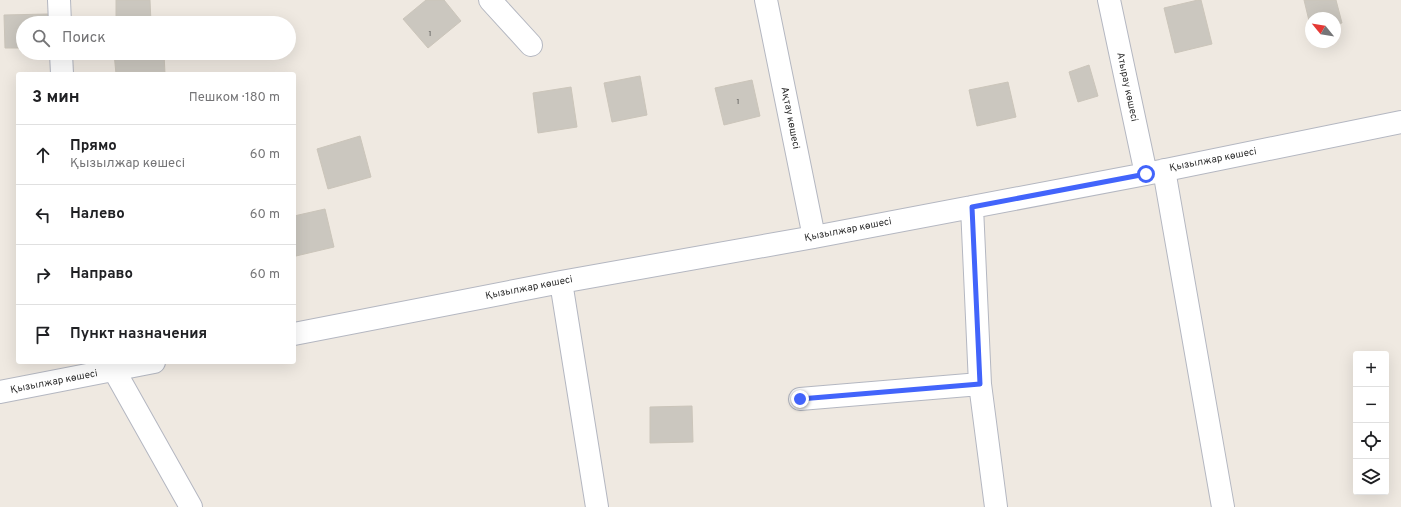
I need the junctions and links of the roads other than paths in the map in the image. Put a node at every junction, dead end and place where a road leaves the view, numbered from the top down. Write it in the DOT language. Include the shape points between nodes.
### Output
graph roads {
  1 [pos="58,0"];
  2 [pos="490,0"];
  3 [pos="766,0"];
  4 [pos="1109,0"];
  5 [pos="59,16"];
  6 [pos="531,45"];
  7 [pos="61,60"];
  8 [pos="62,72"];
  9 [pos="1401,122"];
  10 [pos="1155,172"];
  11 [pos="972,207"];
  12 [pos="814,237"];
  13 [pos="561,282"];
  14 [pos="296,334"];
  15 [pos="144,364"];
  16 [pos="77,370"];
  17 [pos="114,370"];
  18 [pos="980,384"];
  19 [pos="0,392"];
  20 [pos="800,399"];
  21 [pos="191,507"];
  22 [pos="597,507"];
  23 [pos="996,507"];
  24 [pos="1223,507"];
  1 -- 5 [label="street"];
  2 -- 6 [label="street"];
  3 -- 12 [label="street, Ақтау көшесі"];
  4 -- 10 [label="street, Атырау көшесі"];
  7 -- 8 [label="street"];
  9 -- 10 [label="street, Қызылжар көшесі"];
  10 -- 11 [label="street, Қызылжар көшесі"];
  10 -- 24 [label="street, Атырау көшесі"];
  11 -- 12 [label="street, Қызылжар көшесі"];
  11 -- 18 [label="street"];
  12 -- 13 [label="street, Қызылжар көшесі"];
  13 -- 14 [label="street, Қызылжар көшесі"];
  13 -- 22 [label="street"];
  15 -- 17 [label="street, Қызылжар көшесі"];
  16 -- 17 [label="street, Қызылжар көшесі"];
  16 -- 19 [label="street, Қызылжар көшесі"];
  17 -- 21 [label="street"];
  18 -- 20 [label="street"];
  18 -- 23 [label="street"];
}
